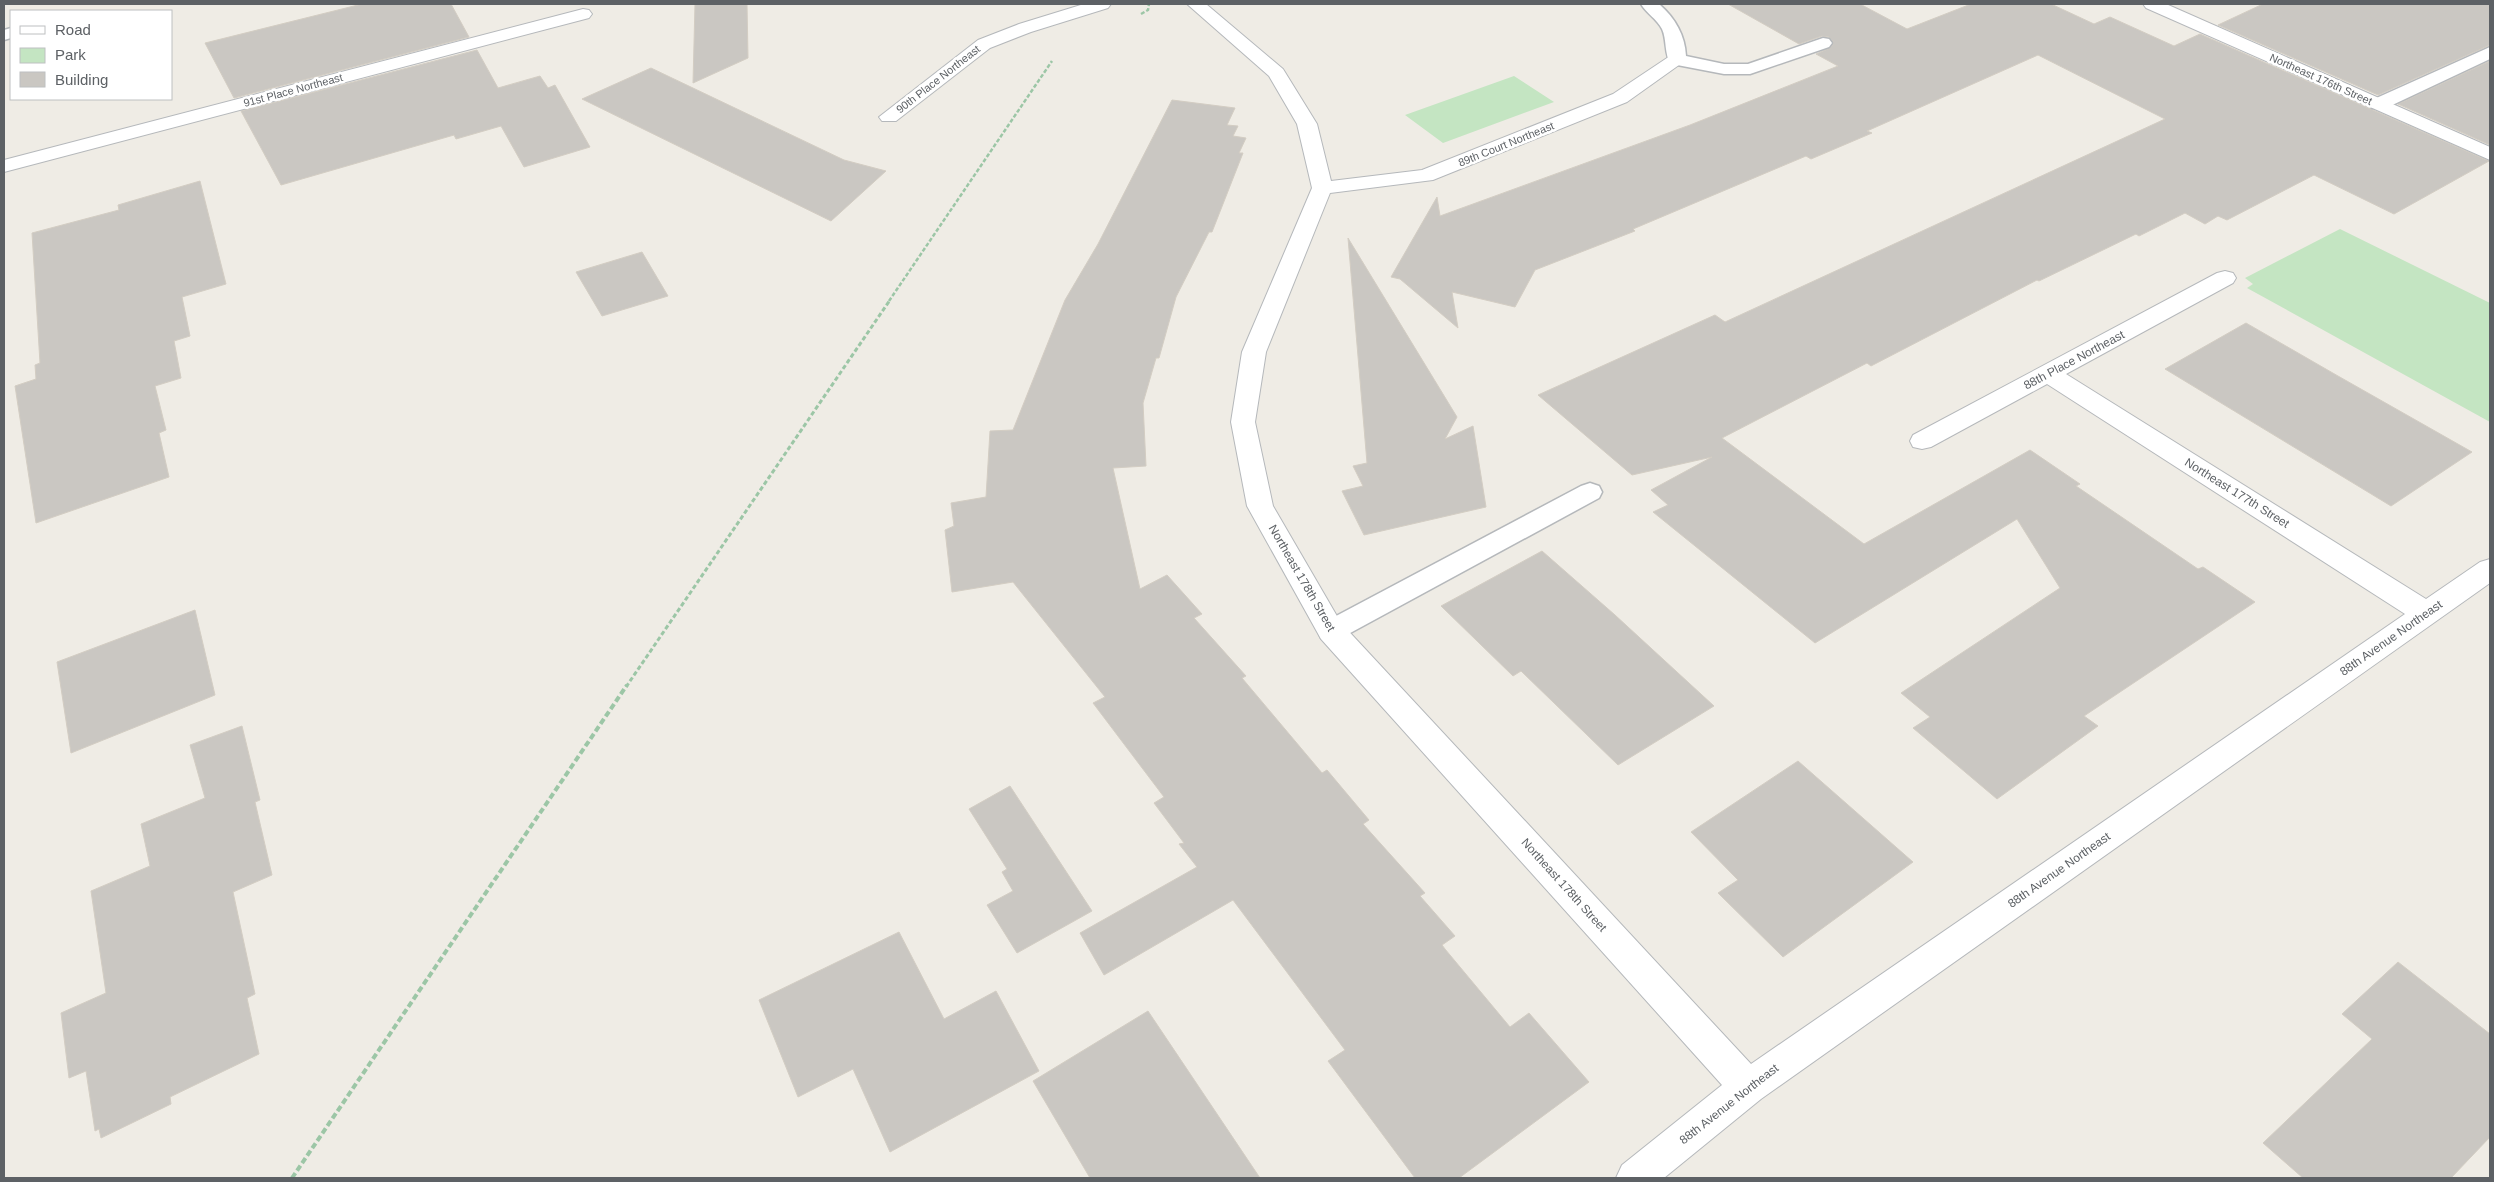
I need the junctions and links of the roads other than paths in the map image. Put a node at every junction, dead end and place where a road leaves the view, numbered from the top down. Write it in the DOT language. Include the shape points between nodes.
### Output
graph roads {
  1 [pos="1102,4"];
  2 [pos="1196,4"];
  3 [pos="1649,4"];
  4 [pos="2152,4"];
  5 [pos="583,14"];
  6 [pos="1823,43"];
  7 [pos="2490,52"];
  8 [pos="1677,60"];
  9 [pos="2378,104"];
  10 [pos="889,116"];
  11 [pos="2490,154"];
  12 [pos="4,166"];
  13 [pos="1322,188"];
  14 [pos="2225,278"];
  15 [pos="2048,373"];
  16 [pos="1922,442"];
  17 [pos="1590,492"];
  18 [pos="2490,569"];
  19 [pos="2426,613"];
  20 [pos="1331,631"];
  21 [pos="1748,1087"];
  22 [pos="1635,1178"];
  1 -- 10 [label="street, 90th Place Northeast" via="984,44"];
  2 -- 13 [label="street" via="1276,73 1307,124"];
  3 -- 8 [label="lane" via="1664,18 1673,33 1677,42"];
  4 -- 9 [label="street, Northeast 176th Street"];
  5 -- 12 [label="street, 91st Place Northeast"];
  6 -- 8 [label="lane" via="1750,69 1724,69"];
  7 -- 9 [label="lane"];
  8 -- 13 [label="street, 89th Court Northeast" via="1620,98 1426,176"];
  9 -- 11 [label="street, Northeast 176th Street"];
  13 -- 20 [label="street, Northeast 178th Street" via="1254,352 1243,422 1260,506"];
  14 -- 15 [label="street, 88th Place Northeast"];
  15 -- 16 [label="street, 88th Place Northeast"];
  15 -- 19 [label="street, Northeast 177th Street"];
  17 -- 20 [label="lane"];
  18 -- 19 [label="street, 88th Avenue Northeast"];
  19 -- 21 [label="street, 88th Avenue Northeast"];
  20 -- 21 [label="street, Northeast 178th Street"];
  21 -- 22 [label="street, 88th Avenue Northeast"];
}
